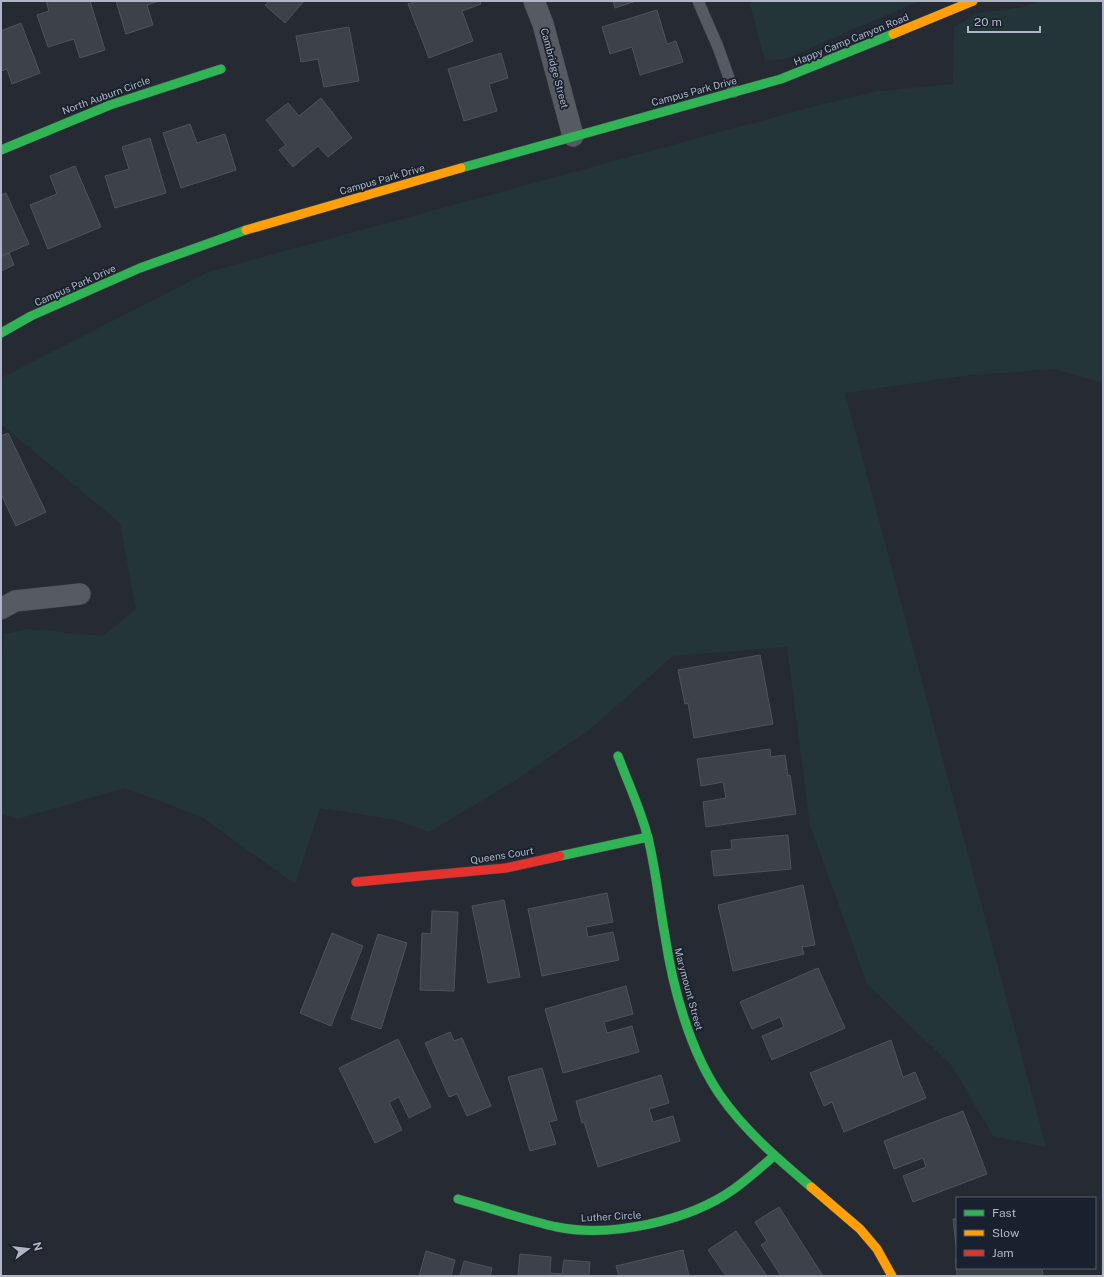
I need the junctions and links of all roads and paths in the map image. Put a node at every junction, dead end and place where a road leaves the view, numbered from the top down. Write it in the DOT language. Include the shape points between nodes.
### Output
graph roads {
  1 [pos="534,1"];
  2 [pos="698,1"];
  3 [pos="973,1"];
  4 [pos="221,69"];
  5 [pos="781,79"];
  6 [pos="734,92"];
  7 [pos="573,136"];
  8 [pos="1,150"];
  9 [pos="1,332"];
  10 [pos="80,594"];
  11 [pos="1,609"];
  12 [pos="618,756"];
  13 [pos="648,837"];
  14 [pos="356,882"];
  15 [pos="774,1156"];
  16 [pos="458,1198"];
  17 [pos="892,1276"];
  1 -- 7 [label="street, Cambridge Street" via="543,24"];
  2 -- 6 [label="lane"];
  3 -- 5 [label="street, Happy Camp Canyon Road"];
  4 -- 8 [label="street, North Auburn Circle" via="165,85 43,130"];
  5 -- 6 [label="street, Campus Park Drive"];
  6 -- 7 [label="street, Campus Park Drive"];
  7 -- 9 [label="street, Campus Park Drive" via="240,232 140,268"];
  10 -- 11 [label="street" via="15,601"];
  12 -- 13 [label="street, Marymount Street"];
  13 -- 14 [label="street, Queens Court" via="506,868"];
  13 -- 15 [label="street, Marymount Street" via="665,938 685,1023 701,1062 720,1095 748,1130"];
  15 -- 16 [label="street, Luther Circle" via="734,1189 707,1205 682,1215 632,1228 558,1227"];
  15 -- 17 [label="street, Marymount Street" via="860,1229 877,1249"];
}
